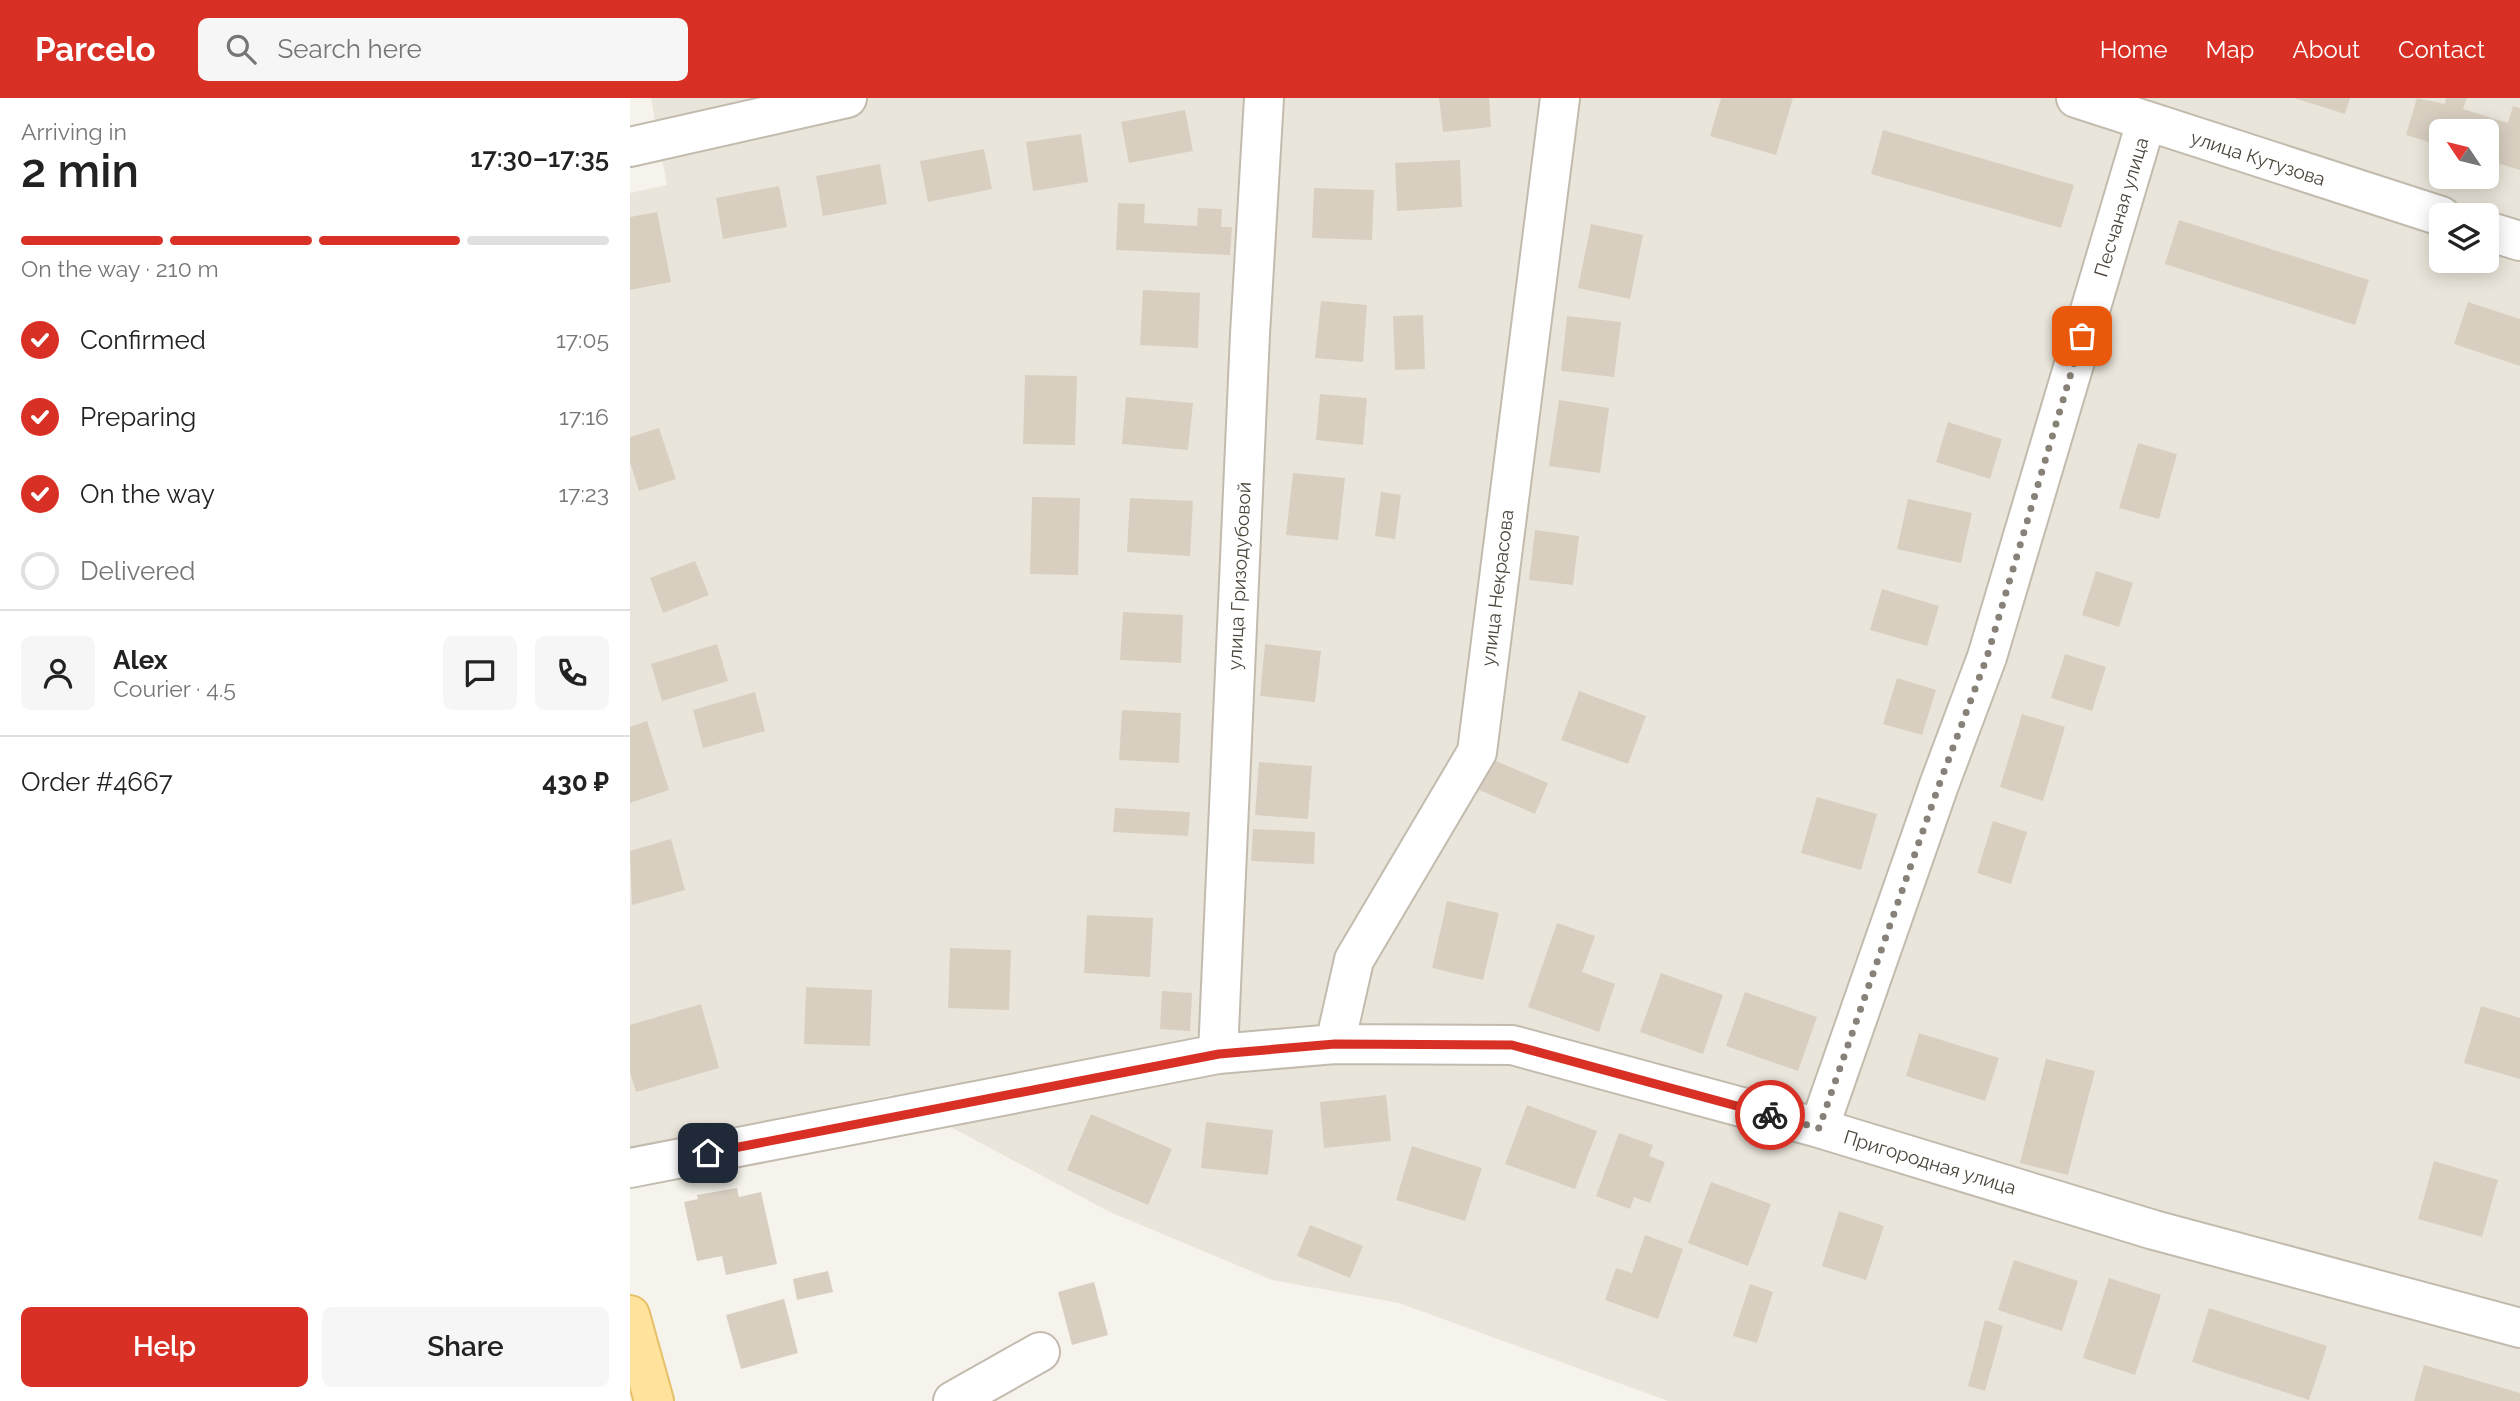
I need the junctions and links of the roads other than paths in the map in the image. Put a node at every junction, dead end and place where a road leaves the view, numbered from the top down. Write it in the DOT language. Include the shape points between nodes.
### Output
graph roads {
  1 [pos="847,98"];
  2 [pos="1264,98"];
  3 [pos="1560,98"];
  4 [pos="2076,98"];
  5 [pos="2146,122"];
  6 [pos="630,147"];
  7 [pos="2429,212"];
  8 [pos="2499,234"];
  9 [pos="2520,241"];
  10 [pos="1335,1044"];
  11 [pos="1219,1054"];
  12 [pos="1819,1128"];
  13 [pos="630,1168"];
  14 [pos="630,1315"];
  15 [pos="2518,1322"];
  16 [pos="1040,1352"];
  17 [pos="653,1401"];
  18 [pos="953,1401"];
  1 -- 6 [label="street"];
  2 -- 11 [label="street, улица Гризодубовой"];
  3 -- 10 [label="street, улица Некрасова" via="1477,752 1354,960"];
  4 -- 5 [label="street, улица Кутузова"];
  5 -- 7 [label="street, улица Кутузова"];
  5 -- 12 [label="street, Песчаная улица" via="1987,657"];
  8 -- 9 [label="street"];
  10 -- 11 [label="street, Пригородная улица"];
  10 -- 12 [label="street, Пригородная улица" via="1512,1045"];
  11 -- 13 [label="street, Пригородная улица"];
  12 -- 15 [label="street, Пригородная улица" via="2154,1230"];
  14 -- 17 [label="main road"];
  16 -- 18 [label="street"];
}
